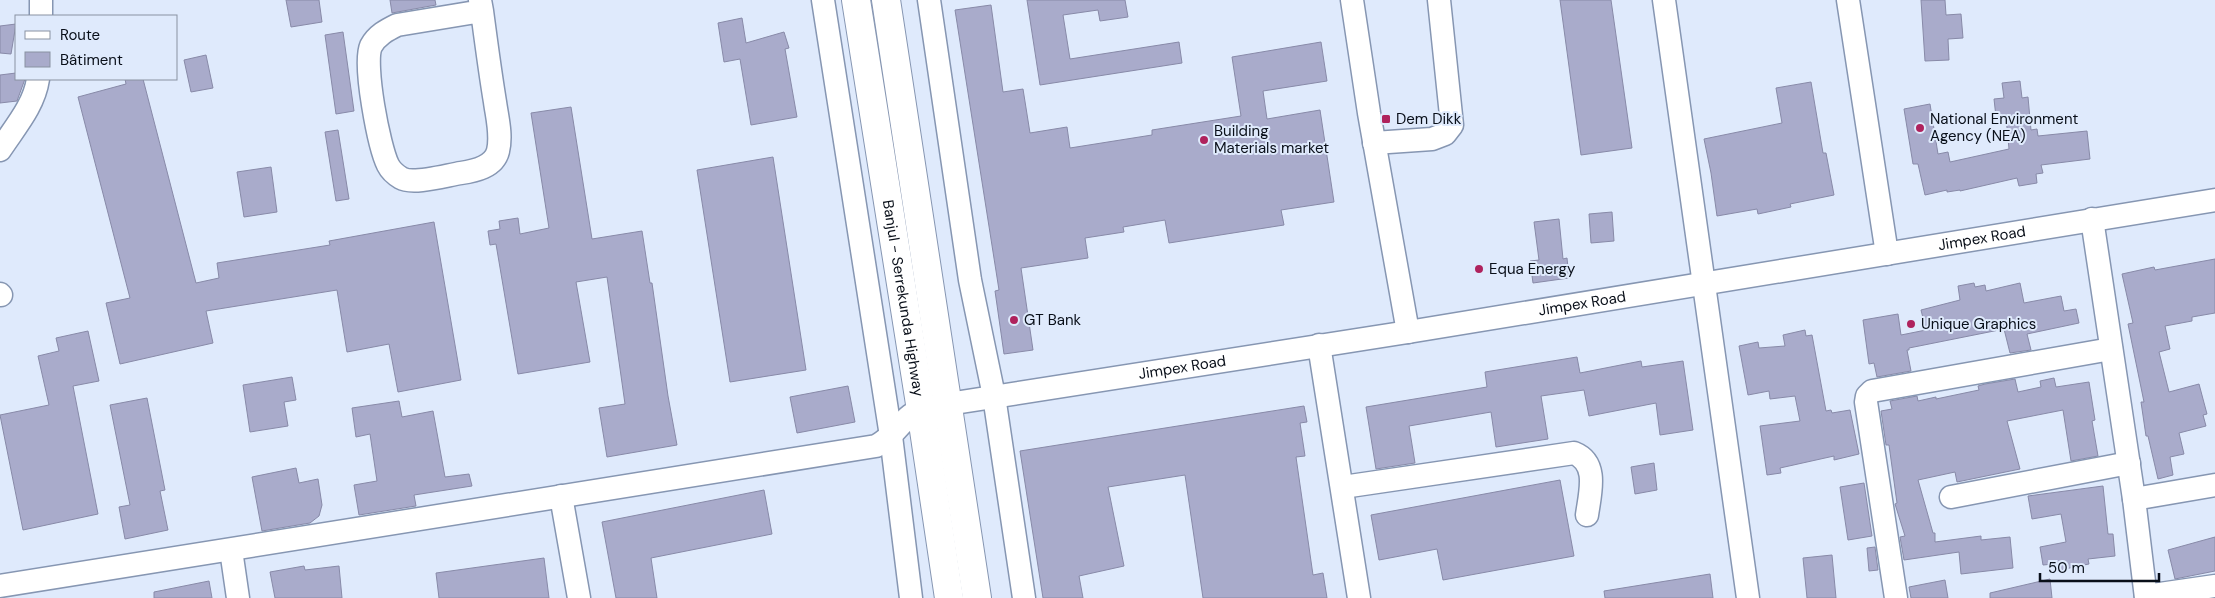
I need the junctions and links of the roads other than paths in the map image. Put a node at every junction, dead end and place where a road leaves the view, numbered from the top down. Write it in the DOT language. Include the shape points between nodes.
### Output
graph roads {
  1 [pos="41,0"];
  2 [pos="823,0"];
  3 [pos="856,0"];
  4 [pos="886,0"];
  5 [pos="929,0"];
  6 [pos="1352,0"];
  7 [pos="1439,0"];
  8 [pos="1664,0"];
  9 [pos="1848,0"];
  10 [pos="481,6"];
  11 [pos="41,15"];
  12 [pos="38,80"];
  13 [pos="1374,143"];
  14 [pos="0,150"];
  15 [pos="2215,200"];
  16 [pos="2092,219"];
  17 [pos="1887,254"];
  18 [pos="1703,283"];
  19 [pos="1408,332"];
  20 [pos="1319,345"];
  21 [pos="2111,349"];
  22 [pos="994,396"];
  23 [pos="948,404"];
  24 [pos="922,410"];
  25 [pos="890,436"];
  26 [pos="2129,463"];
  27 [pos="2215,485"];
  28 [pos="1343,487"];
  29 [pos="561,496"];
  30 [pos="1951,497"];
  31 [pos="2134,499"];
  32 [pos="1588,515"];
  33 [pos="231,550"];
  34 [pos="0,586"];
  35 [pos="2215,586"];
  36 [pos="1743,597"];
  37 [pos="2146,597"];
  38 [pos="238,598"];
  39 [pos="579,598"];
  40 [pos="911,598"];
  41 [pos="949,598"];
  42 [pos="977,598"];
  43 [pos="1024,598"];
  44 [pos="1360,598"];
  45 [pos="1896,598"];
  1 -- 11 [label="street"];
  2 -- 25 [label="street"];
  3 -- 24 [label="highway, Banjul - Serrekunda Highway"];
  4 -- 23 [label="highway, Banjul - Serrekunda Highway"];
  5 -- 22 [label="street" via="970,280"];
  6 -- 13 [label="street"];
  7 -- 13 [label="street" via="1452,125 1445,134 1432,139"];
  8 -- 18 [label="street"];
  9 -- 17 [label="street"];
  10 -- 10 [label="street" via="397,25 386,30 372,45 368,58 369,81 377,123 388,165 403,180 475,170 490,164 498,154 500,136"];
  12 -- 14 [label="street" via="30,107"];
  13 -- 19 [label="street"];
  15 -- 16 [label="street, Jimpex Road"];
  16 -- 17 [label="street, Jimpex Road"];
  16 -- 21 [label="street"];
  17 -- 18 [label="street, Jimpex Road"];
  18 -- 19 [label="street, Jimpex Road"];
  18 -- 36 [label="street"];
  19 -- 20 [label="street, Jimpex Road"];
  20 -- 22 [label="street, Jimpex Road"];
  20 -- 28 [label="street"];
  21 -- 26 [label="street"];
  21 -- 45 [label="street" via="1872,391 1867,396"];
  22 -- 23 [label="street, Jimpex Road"];
  22 -- 43 [label="street"];
  23 -- 24 [label="street, Jimpex Road"];
  23 -- 42 [label="highway, Banjul - Serrekunda Highway"];
  24 -- 25 [label="street" via="910,415"];
  24 -- 41 [label="highway, Banjul - Serrekunda Highway"];
  25 -- 29 [label="street" via="876,446"];
  25 -- 40 [label="street"];
  26 -- 30 [label="street"];
  26 -- 31 [label="street"];
  27 -- 31 [label="street"];
  28 -- 32 [label="street" via="1574,453 1589,464"];
  28 -- 44 [label="street"];
  29 -- 33 [label="street"];
  29 -- 39 [label="street"];
  31 -- 37 [label="street"];
  33 -- 34 [label="street"];
  33 -- 38 [label="street"];
  35 -- 37 [label="street"];
}
